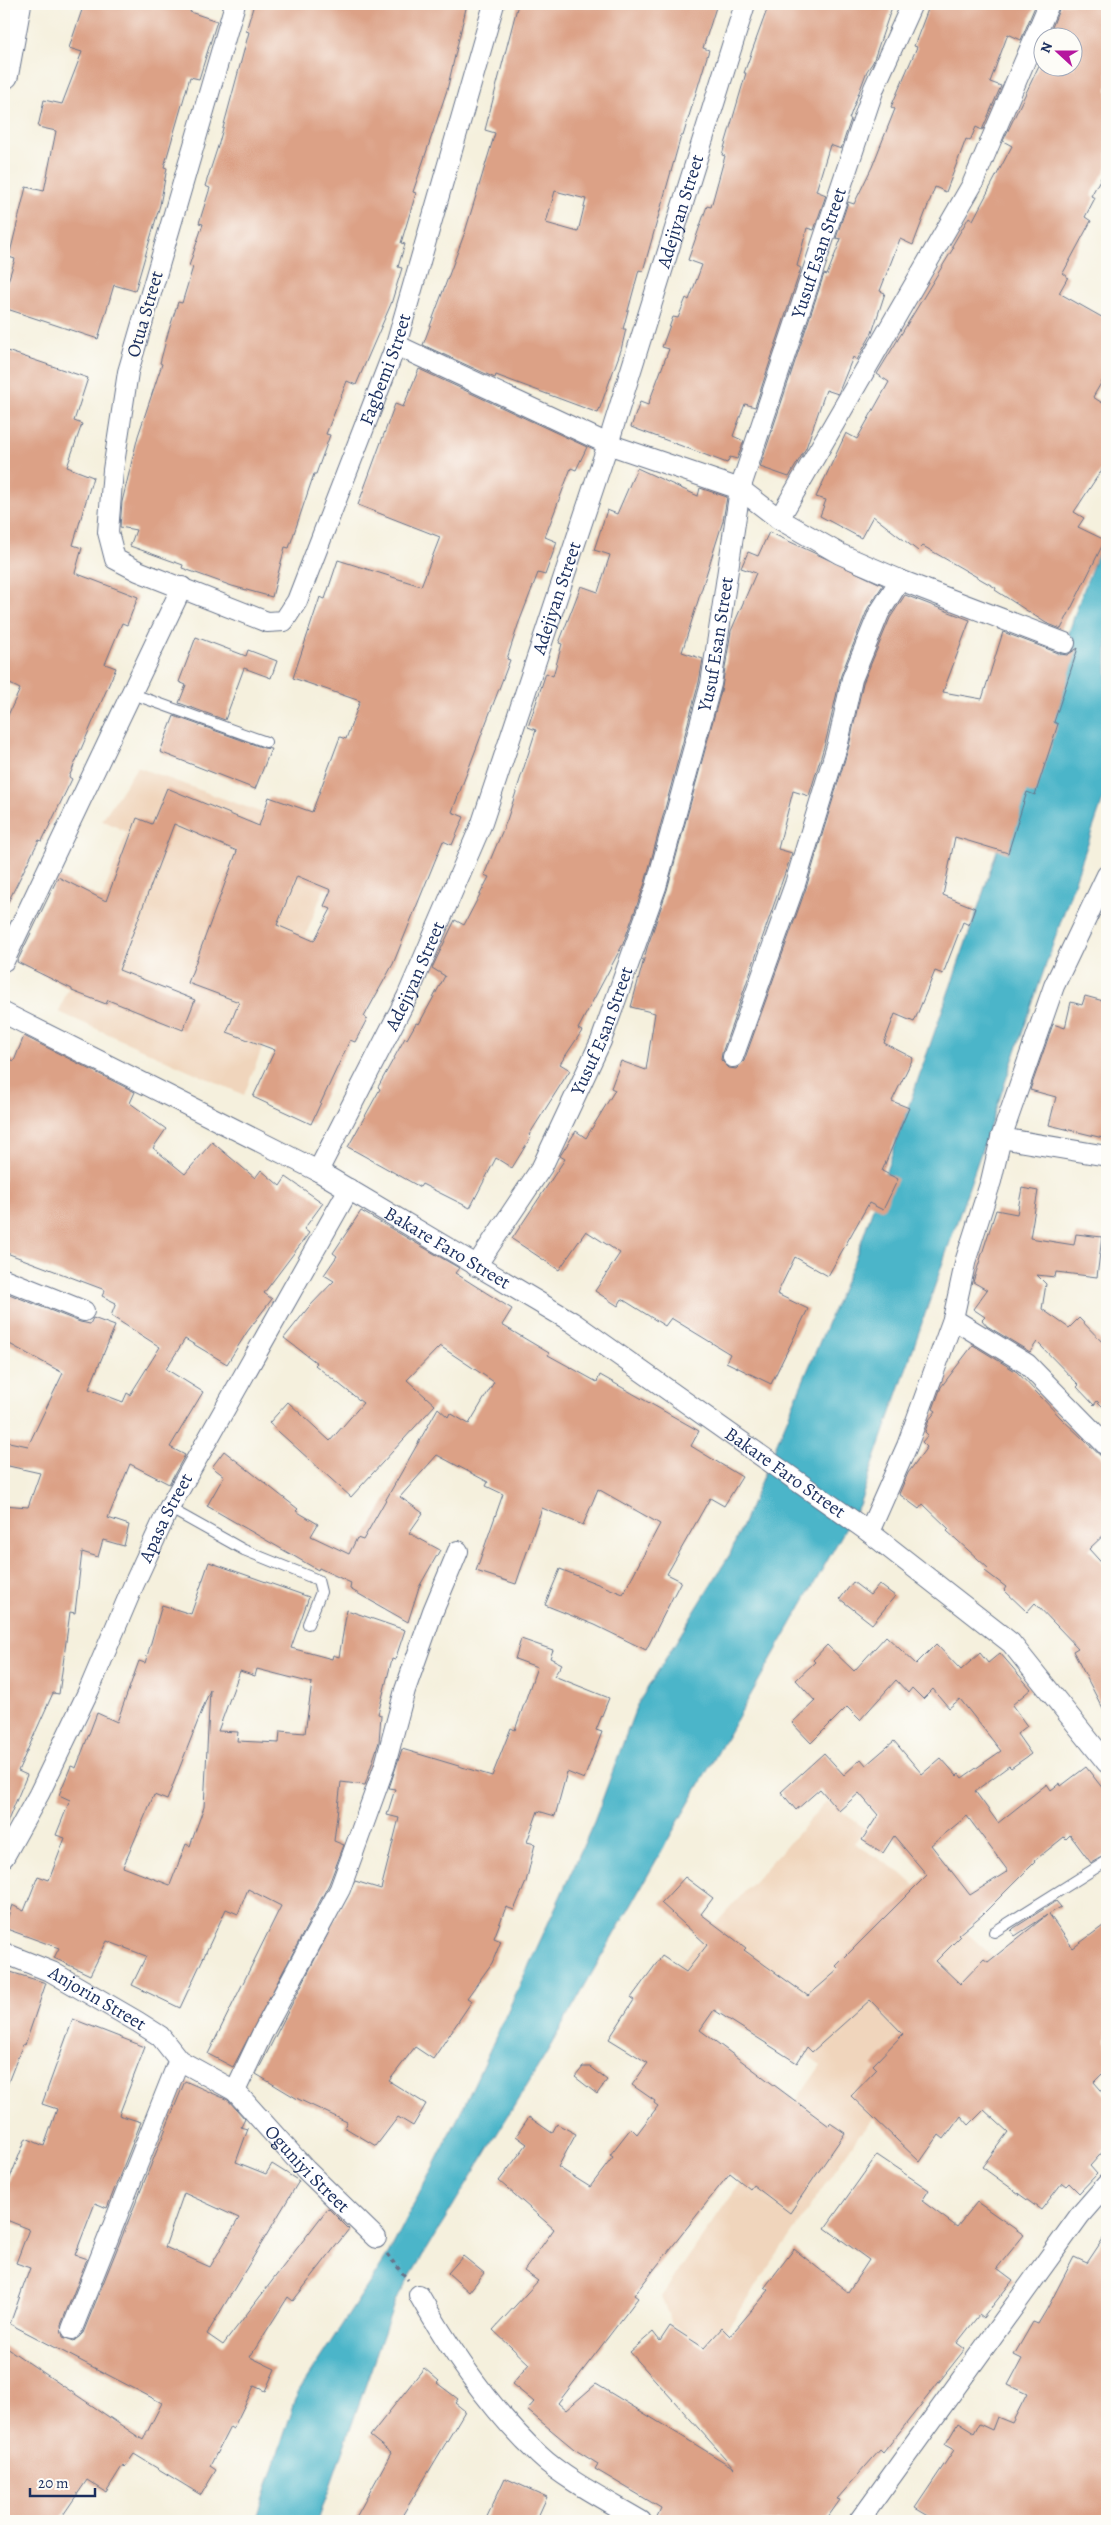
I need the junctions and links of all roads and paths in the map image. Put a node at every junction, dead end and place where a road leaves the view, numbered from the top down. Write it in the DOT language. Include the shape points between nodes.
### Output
graph roads {
  1 [pos="17,4"];
  2 [pos="235,4"];
  3 [pos="494,4"];
  4 [pos="745,4"];
  5 [pos="912,4"];
  6 [pos="1048,4"];
  7 [pos="4,76"];
  8 [pos="396,345"];
  9 [pos="608,444"];
  10 [pos="740,489"];
  11 [pos="779,519"];
  12 [pos="900,580"];
  13 [pos="182,587"];
  14 [pos="1065,642"];
  15 [pos="130,693"];
  16 [pos="266,742"];
  17 [pos="1107,875"];
  18 [pos="4,961"];
  19 [pos="4,1013"];
  20 [pos="733,1057"];
  21 [pos="1001,1138"];
  22 [pos="1107,1156"];
  23 [pos="318,1171"];
  24 [pos="349,1189"];
  25 [pos="476,1266"];
  26 [pos="4,1279"];
  27 [pos="84,1311"];
  28 [pos="953,1319"];
  29 [pos="1107,1446"];
  30 [pos="169,1508"];
  31 [pos="866,1531"];
  32 [pos="458,1550"];
  33 [pos="308,1624"];
  34 [pos="1107,1763"];
  35 [pos="4,1857"];
  36 [pos="1107,1861"];
  37 [pos="994,1932"];
  38 [pos="4,1953"];
  39 [pos="179,2060"];
  40 [pos="235,2091"];
  41 [pos="1107,2184"];
  42 [pos="376,2238"];
  43 [pos="419,2295"];
  44 [pos="72,2329"];
  45 [pos="641,2521"];
  46 [pos="859,2521"];
  1 -- 7 [label="main road"];
  2 -- 13 [label="street, Otua Street" via="128,372 113,470 108,532 116,559 138,572"];
  3 -- 8 [label="street, Fagbemi Street"];
  4 -- 9 [label="street, Adejiyan Street"];
  5 -- 10 [label="street, Yusuf Esan Street" via="874,88"];
  6 -- 11 [label="street" via="972,185"];
  8 -- 9 [label="street"];
  8 -- 13 [label="street, Fagbemi Street" via="297,601 284,621 267,622"];
  9 -- 10 [label="street"];
  9 -- 23 [label="street, Adejiyan Street" via="482,823 407,997"];
  10 -- 11 [label="street"];
  10 -- 25 [label="street, Yusuf Esan Street" via="711,684 656,887 601,1042 542,1167"];
  11 -- 12 [label="street" via="840,554"];
  12 -- 14 [label="street"];
  12 -- 20 [label="street" via="879,613 852,679 838,743 795,884"];
  13 -- 15 [label="street"];
  15 -- 16 [label="lane"];
  15 -- 18 [label="street"];
  17 -- 21 [label="street" via="1054,986"];
  19 -- 23 [label="street, Bakare Faro Street"];
  21 -- 22 [label="street"];
  21 -- 28 [label="street" via="966,1260"];
  23 -- 24 [label="street, Bakare Faro Street"];
  24 -- 25 [label="street, Bakare Faro Street"];
  24 -- 30 [label="street, Apasa Street"];
  25 -- 31 [label="street, Bakare Faro Street" via="572,1322"];
  26 -- 27 [label="street"];
  28 -- 29 [label="street" via="1027,1364"];
  28 -- 31 [label="street" via="907,1446"];
  30 -- 33 [label="lane" via="244,1550 318,1580 321,1592"];
  30 -- 35 [label="street, Apasa Street" via="80,1708 39,1794"];
  31 -- 34 [label="street, Bakare Faro Street" via="1011,1643"];
  32 -- 40 [label="street" via="405,1690 385,1765 340,1889"];
  36 -- 37 [label="lane"];
  38 -- 39 [label="street, Anjorin Street" via="52,1972 153,2031"];
  39 -- 40 [label="street, Oguniyi Street"];
  39 -- 44 [label="street"];
  40 -- 42 [label="street, Oguniyi Street" via="306,2170"];
  41 -- 46 [label="street" via="1080,2215"];
  42 -- 43 [label="path"];
  43 -- 45 [label="street" via="445,2341 490,2401 540,2456"];
}
